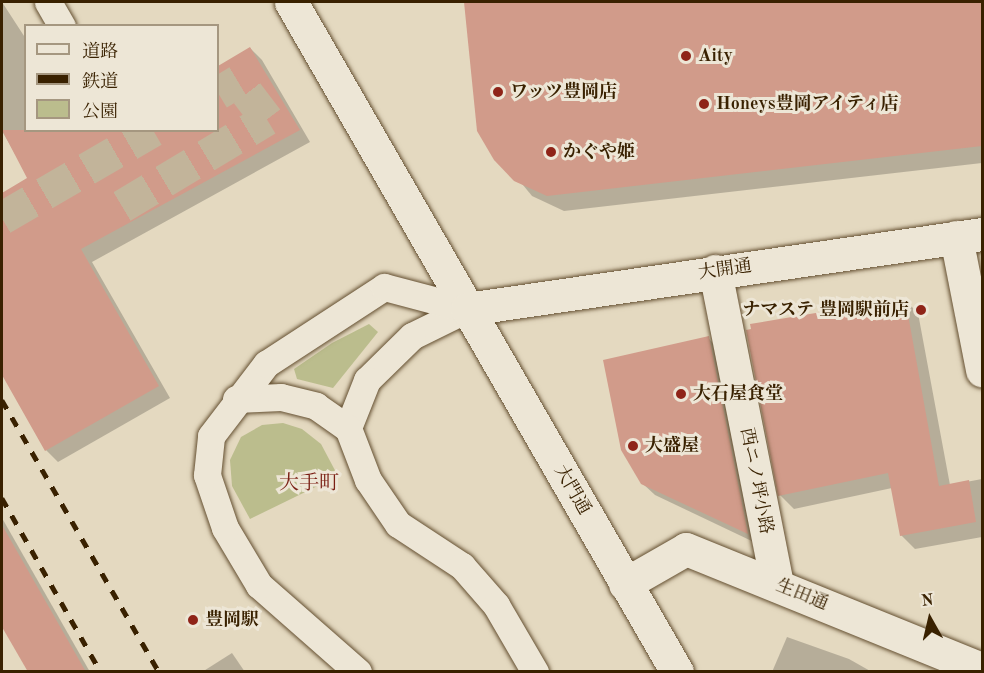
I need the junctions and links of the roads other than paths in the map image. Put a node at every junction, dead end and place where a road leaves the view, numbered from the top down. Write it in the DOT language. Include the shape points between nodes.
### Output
graph roads {
  1 [pos="48,2"];
  2 [pos="291,2"];
  3 [pos="61,24"];
  4 [pos="969,236"];
  5 [pos="715,271"];
  6 [pos="467,309"];
  7 [pos="982,370"];
  8 [pos="236,399"];
  9 [pos="348,428"];
  10 [pos="625,584"];
  11 [pos="777,585"];
  12 [pos="982,669"];
  13 [pos="358,672"];
  14 [pos="535,672"];
  15 [pos="677,672"];
  1 -- 3 [label="lane"];
  2 -- 6 [label="street, 大門通"];
  4 -- 5 [label="street, 大開通"];
  4 -- 7 [label="street"];
  5 -- 6 [label="street, 大開通"];
  5 -- 11 [label="street, 西ニノ坪小路"];
  6 -- 8 [label="lane" via="384,287 266,364"];
  6 -- 9 [label="lane" via="412,336 367,380"];
  6 -- 10 [label="street, 大門通"];
  8 -- 9 [label="lane" via="281,397 308,404"];
  8 -- 13 [label="lane" via="211,436 207,475 225,528 259,585"];
  9 -- 14 [label="lane" via="368,480 398,524 462,566 496,605"];
  10 -- 11 [label="street, 生田通" via="686,549"];
  10 -- 15 [label="street, 大門通"];
  11 -- 12 [label="street, 生田通"];
}
